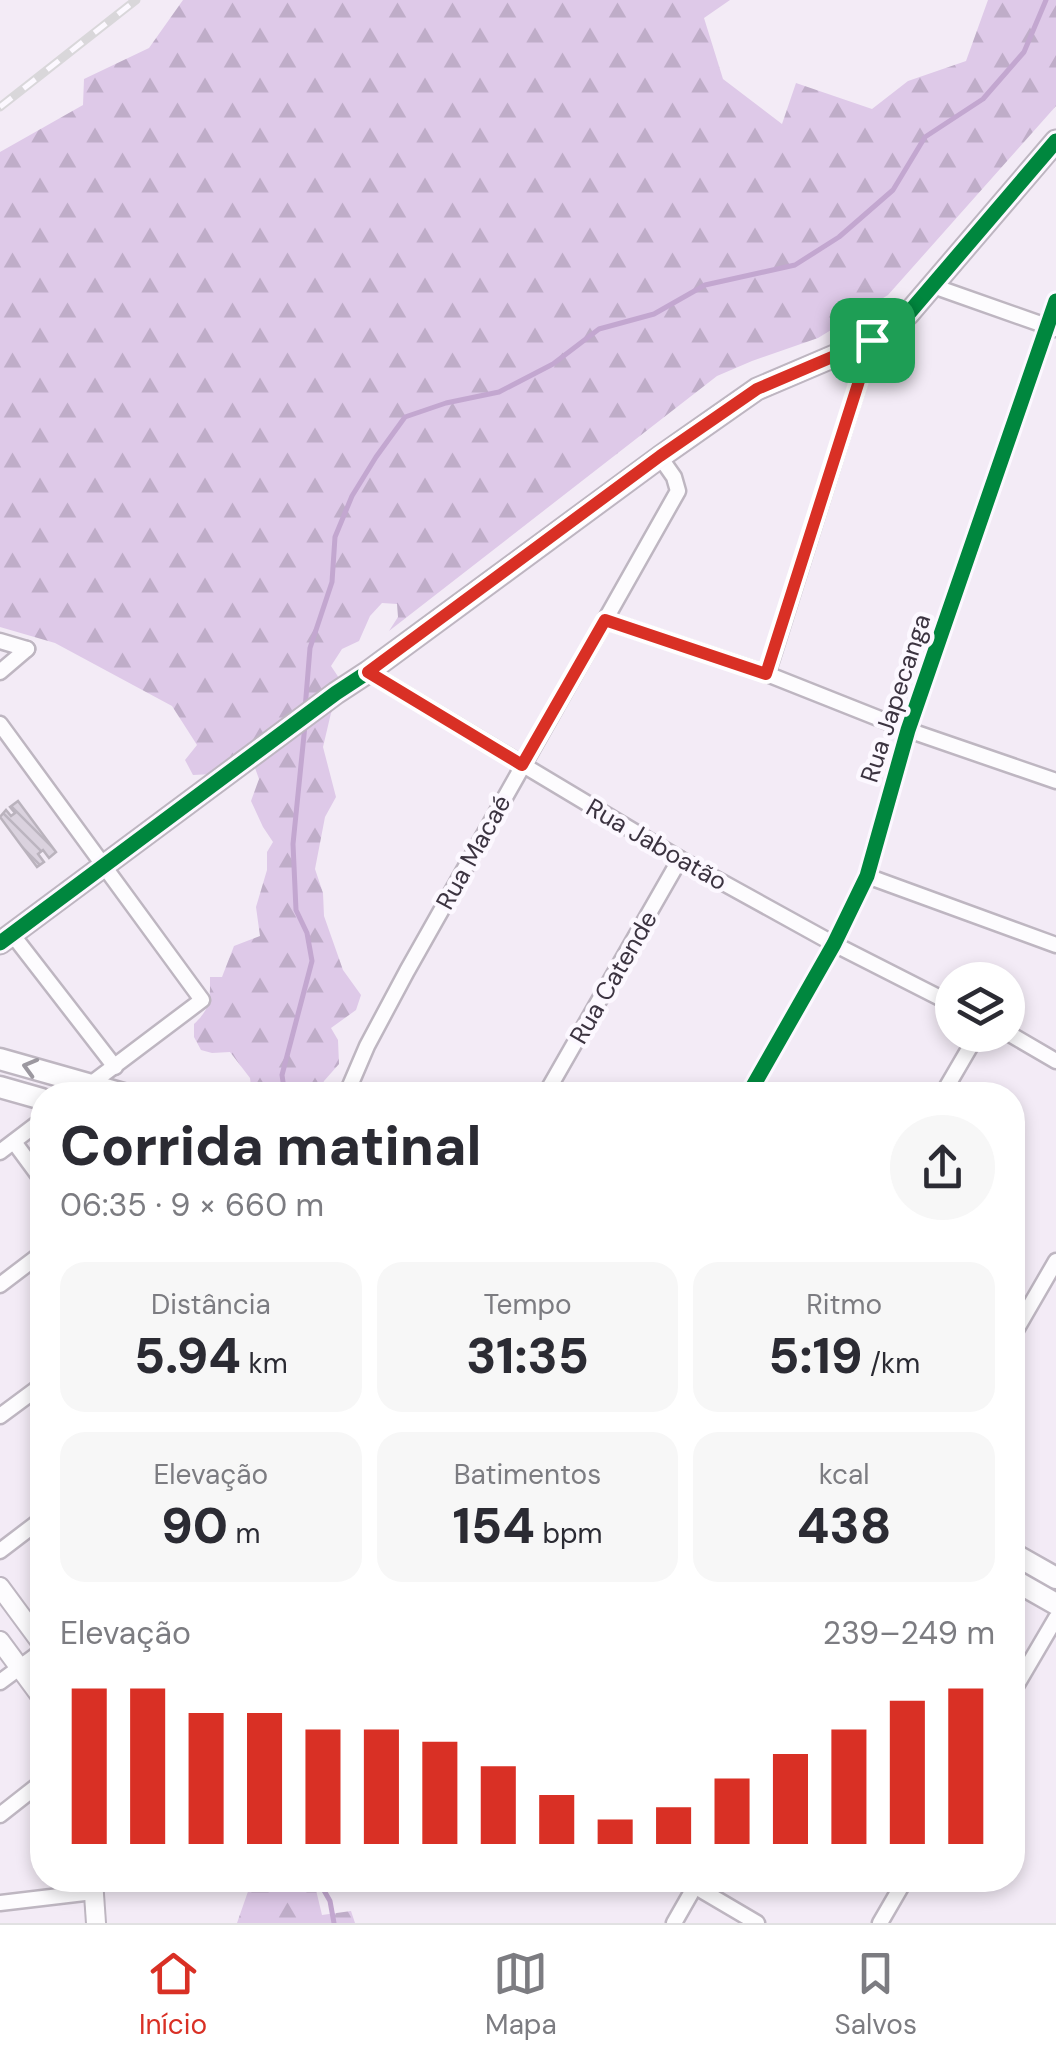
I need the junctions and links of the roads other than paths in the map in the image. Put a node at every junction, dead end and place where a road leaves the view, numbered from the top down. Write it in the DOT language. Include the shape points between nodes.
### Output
graph roads {
  1 [pos="1056,142"];
  2 [pos="934,286"];
  3 [pos="1056,301"];
  4 [pos="1052,327"];
  5 [pos="872,340"];
  6 [pos="660,456"];
  7 [pos="605,620"];
  8 [pos="0,642"];
  9 [pos="0,672"];
  10 [pos="368,672"];
  11 [pos="766,674"];
  12 [pos="0,724"];
  13 [pos="908,730"];
  14 [pos="522,765"];
  15 [pos="1056,781"];
  16 [pos="680,859"];
  17 [pos="104,866"];
  18 [pos="867,876"];
  19 [pos="6,938"];
  20 [pos="834,944"];
  21 [pos="1056,945"];
  22 [pos="935,995"];
  23 [pos="1025,1044"];
  24 [pos="967,1052"];
  25 [pos="0,1059"];
  26 [pos="1056,1062"];
  27 [pos="115,1067"];
  28 [pos="62,1082"];
  29 [pos="94,1082"];
  30 [pos="352,1082"];
  31 [pos="552,1082"];
  32 [pos="755,1082"];
  33 [pos="950,1082"];
  34 [pos="0,1087"];
  35 [pos="30,1096"];
  36 [pos="30,1129"];
  37 [pos="14,1142"];
  38 [pos="0,1152"];
  39 [pos="30,1164"];
  40 [pos="30,1262"];
  41 [pos="1056,1262"];
  42 [pos="0,1284"];
  43 [pos="1025,1315"];
  44 [pos="30,1394"];
  45 [pos="0,1416"];
  46 [pos="30,1528"];
  47 [pos="0,1551"];
  48 [pos="1025,1560"];
  49 [pos="1056,1578"];
  50 [pos="1025,1586"];
  51 [pos="0,1587"];
  52 [pos="1056,1604"];
  53 [pos="1056,1618"];
  54 [pos="30,1631"];
  55 [pos="0,1640"];
  56 [pos="30,1658"];
  57 [pos="20,1667"];
  58 [pos="1025,1671"];
  59 [pos="30,1681"];
  60 [pos="0,1682"];
  61 [pos="30,1791"];
  62 [pos="0,1815"];
  63 [pos="63,1892"];
  64 [pos="94,1892"];
  65 [pos="688,1892"];
  66 [pos="708,1892"];
  67 [pos="898,1892"];
  68 [pos="0,1904"];
  69 [pos="96,1923"];
  70 [pos="674,1923"];
  71 [pos="758,1923"];
  72 [pos="880,1923"];
  1 -- 2 [label="main road"];
  2 -- 4 [label="street"];
  2 -- 5 [label="main road"];
  3 -- 4 [label="street, Rua Japecanga"];
  4 -- 13 [label="street, Rua Japecanga"];
  5 -- 6 [label="main road" via="757,389"];
  5 -- 11 [label="street"];
  6 -- 7 [label="street, Rua Macaé" via="678,491"];
  6 -- 10 [label="main road"];
  7 -- 11 [label="street"];
  7 -- 14 [label="street, Rua Macaé"];
  8 -- 9 [label="street" via="28,649"];
  10 -- 14 [label="street, Rua Jaboatão"];
  10 -- 17 [label="main road"];
  11 -- 13 [label="street"];
  12 -- 17 [label="street"];
  13 -- 15 [label="street"];
  13 -- 18 [label="street, Rua Japecanga"];
  14 -- 16 [label="street, Rua Jaboatão"];
  14 -- 30 [label="street, Rua Macaé"];
  16 -- 20 [label="street, Rua Jaboatão"];
  16 -- 31 [label="street, Rua Catende"];
  17 -- 19 [label="main road"];
  17 -- 27 [label="street" via="202,1000"];
  18 -- 20 [label="street, Rua Japecanga"];
  18 -- 21 [label="street"];
  19 -- 27 [label="street"];
  20 -- 22 [label="street, Rua Jaboatão"];
  20 -- 32 [label="street, Rua Japecanga"];
  23 -- 26 [label="street"];
  24 -- 33 [label="street"];
  28 -- 25 [label="main road, one-way"];
  27 -- 29 [label="street"];
  34 -- 35 [label="main road"];
  36 -- 37 [label="street"];
  37 -- 38 [label="street"];
  37 -- 39 [label="street"];
  40 -- 42 [label="street"];
  41 -- 43 [label="street"];
  44 -- 45 [label="street"];
  46 -- 47 [label="street"];
  48 -- 49 [label="main road"];
  50 -- 52 [label="main road"];
  51 -- 54 [label="street"];
  53 -- 58 [label="street"];
  55 -- 57 [label="street"];
  56 -- 57 [label="street"];
  57 -- 59 [label="street"];
  57 -- 60 [label="street"];
  61 -- 62 [label="street"];
  63 -- 68 [label="street"];
  64 -- 69 [label="street"];
  65 -- 70 [label="street"];
  66 -- 71 [label="street"];
  67 -- 72 [label="street"];
}
